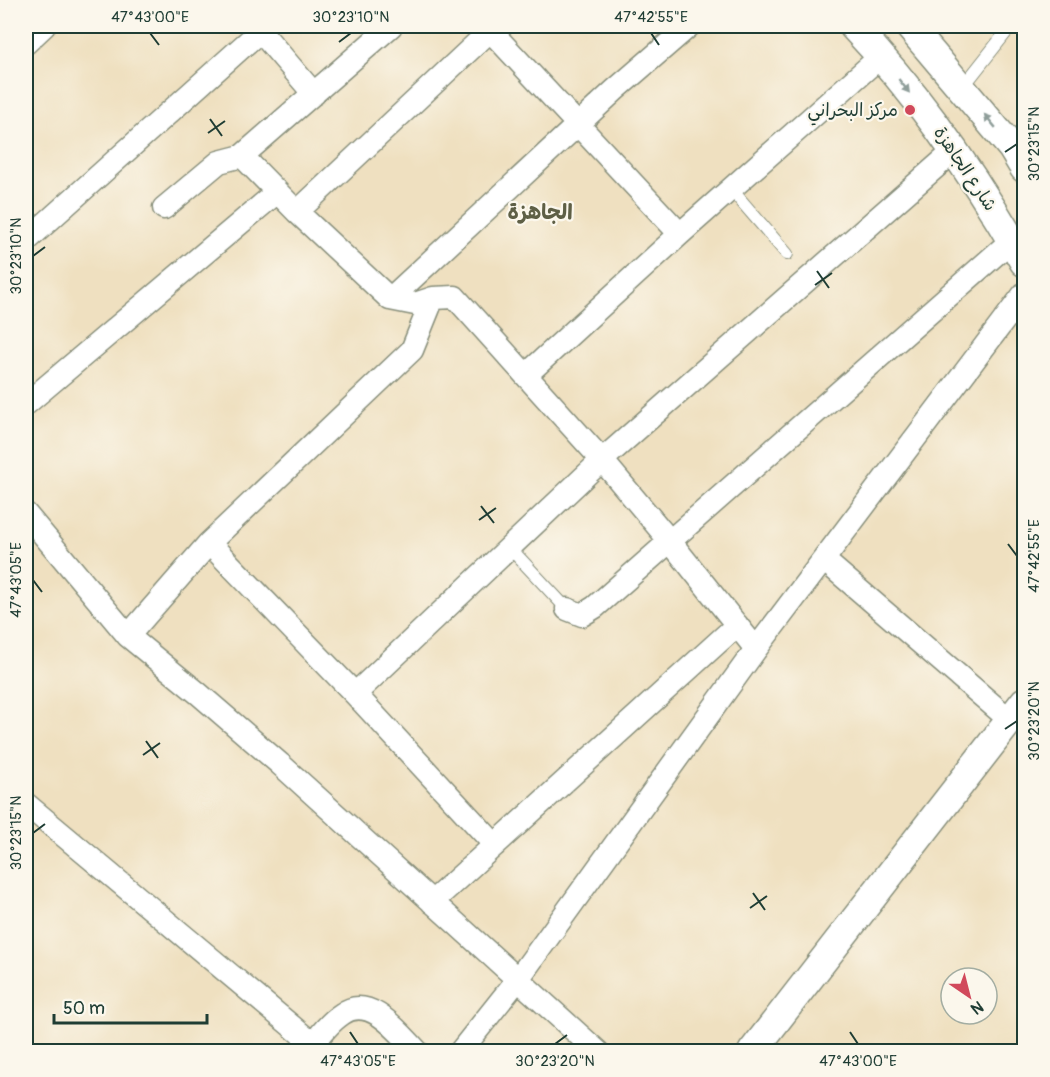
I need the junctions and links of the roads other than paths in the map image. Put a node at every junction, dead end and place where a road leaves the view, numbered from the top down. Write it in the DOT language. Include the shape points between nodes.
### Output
graph roads {
  1 [pos="44,26"];
  2 [pos="391,26"];
  3 [pos="689,26"];
  4 [pos="853,26"];
  5 [pos="909,26"];
  6 [pos="1011,26"];
  7 [pos="490,27"];
  8 [pos="258,28"];
  9 [pos="26,43"];
  10 [pos="882,56"];
  11 [pos="962,88"];
  12 [pos="314,93"];
  13 [pos="579,125"];
  14 [pos="954,150"];
  15 [pos="242,156"];
  16 [pos="1024,168"];
  17 [pos="731,189"];
  18 [pos="277,192"];
  19 [pos="164,208"];
  20 [pos="297,212"];
  21 [pos="680,234"];
  22 [pos="26,241"];
  23 [pos="1018,251"];
  24 [pos="787,254"];
  25 [pos="1024,294"];
  26 [pos="433,298"];
  27 [pos="390,299"];
  28 [pos="526,375"];
  29 [pos="26,404"];
  30 [pos="602,460"];
  31 [pos="26,514"];
  32 [pos="669,540"];
  33 [pos="209,543"];
  34 [pos="510,548"];
  35 [pos="824,560"];
  36 [pos="567,609"];
  37 [pos="737,625"];
  38 [pos="128,636"];
  39 [pos="756,649"];
  40 [pos="354,694"];
  41 [pos="1017,711"];
  42 [pos="26,804"];
  43 [pos="495,845"];
  44 [pos="432,902"];
  45 [pos="518,979"];
  46 [pos="310,1048"];
  47 [pos="418,1052"];
  48 [pos="459,1052"];
  49 [pos="598,1052"];
  50 [pos="752,1052"];
  1 -- 9 [label="street"];
  2 -- 12 [label="street"];
  3 -- 13 [label="street"];
  4 -- 10 [label="street, شارع الجاهزة"];
  5 -- 11 [label="street"];
  6 -- 11 [label="lane"];
  7 -- 13 [label="street"];
  7 -- 20 [label="street"];
  8 -- 12 [label="street"];
  8 -- 22 [label="street"];
  10 -- 14 [label="street, شارع الجاهزة, one-way"];
  10 -- 17 [label="street"];
  16 -- 11 [label="street, one-way"];
  12 -- 15 [label="street"];
  13 -- 21 [label="street"];
  13 -- 27 [label="street"];
  14 -- 23 [label="street, شارع الجاهزة"];
  14 -- 30 [label="street"];
  15 -- 18 [label="street"];
  15 -- 19 [label="street" via="219,162"];
  17 -- 21 [label="street"];
  17 -- 24 [label="lane"];
  18 -- 20 [label="street"];
  18 -- 29 [label="street"];
  20 -- 27 [label="street"];
  21 -- 28 [label="street"];
  23 -- 32 [label="street"];
  25 -- 35 [label="street"];
  26 -- 27 [label="street" via="415,304"];
  26 -- 28 [label="street" via="455,297"];
  26 -- 33 [label="street" via="412,350"];
  28 -- 30 [label="street"];
  30 -- 32 [label="street"];
  30 -- 34 [label="street"];
  31 -- 38 [label="street"];
  32 -- 36 [label="street" via="595,607 582,615"];
  32 -- 37 [label="street"];
  33 -- 38 [label="street"];
  33 -- 40 [label="street"];
  34 -- 36 [label="lane"];
  34 -- 40 [label="street"];
  35 -- 39 [label="street"];
  35 -- 41 [label="street"];
  37 -- 39 [label="street"];
  37 -- 43 [label="street"];
  38 -- 44 [label="street" via="280,764"];
  39 -- 45 [label="street"];
  40 -- 43 [label="street"];
  41 -- 50 [label="street"];
  42 -- 46 [label="street"];
  43 -- 44 [label="street"];
  44 -- 45 [label="street"];
  45 -- 48 [label="street"];
  45 -- 49 [label="street"];
  46 -- 47 [label="street" via="343,1012 363,1008 381,1017"];
}
